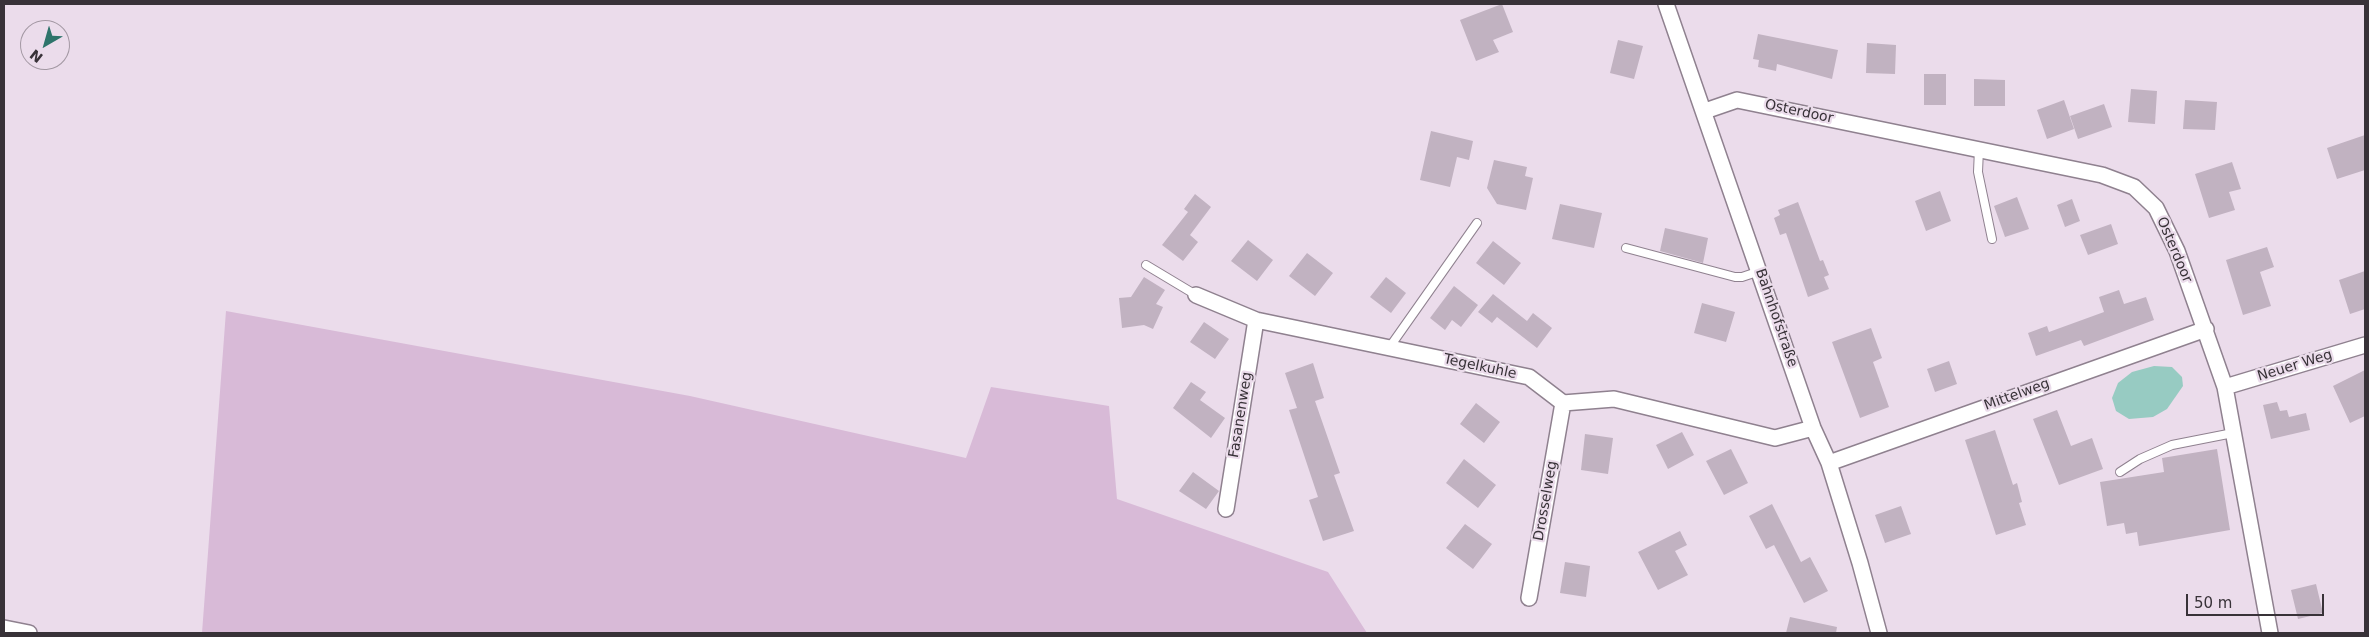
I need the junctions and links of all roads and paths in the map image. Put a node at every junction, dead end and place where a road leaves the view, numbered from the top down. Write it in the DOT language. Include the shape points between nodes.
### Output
graph roads {
  1 [pos="1666,4"];
  2 [pos="1705,111"];
  3 [pos="1979,149"];
  4 [pos="1477,223"];
  5 [pos="1992,239"];
  6 [pos="1626,248"];
  7 [pos="1146,265"];
  8 [pos="1760,271"];
  9 [pos="1196,295"];
  10 [pos="1256,320"];
  11 [pos="2206,329"];
  12 [pos="2365,345"];
  13 [pos="1390,348"];
  14 [pos="2225,387"];
  15 [pos="1562,403"];
  16 [pos="1813,428"];
  17 [pos="2233,433"];
  18 [pos="1829,463"];
  19 [pos="2120,472"];
  20 [pos="1226,509"];
  21 [pos="1529,598"];
  22 [pos="4,628"];
  23 [pos="29,633"];
  24 [pos="1879,633"];
  25 [pos="2270,633"];
  1 -- 2 [label="street, Bahnhofstraße"];
  2 -- 3 [label="street, Osterdoor" via="1737,100"];
  2 -- 8 [label="street, Bahnhofstraße"];
  3 -- 5 [label="lane" via="1978,172"];
  3 -- 11 [label="street, Osterdoor" via="2102,175 2134,187 2156,208 2177,251"];
  4 -- 13 [label="lane"];
  6 -- 8 [label="lane" via="1734,277"];
  7 -- 9 [label="lane"];
  8 -- 16 [label="street, Bahnhofstraße"];
  9 -- 10 [label="street, Tegelkuhle"];
  10 -- 13 [label="street, Tegelkuhle"];
  10 -- 20 [label="street, Fasanenweg"];
  11 -- 14 [label="street, Osterdoor"];
  11 -- 18 [label="street, Mittelweg"];
  12 -- 14 [label="street, Neuer Weg"];
  13 -- 15 [label="street, Tegelkuhle" via="1529,377"];
  14 -- 17 [label="street, Osterdoor"];
  15 -- 16 [label="street" via="1614,399 1775,438"];
  15 -- 21 [label="street, Drosselweg"];
  16 -- 18 [label="street, Bahnhofstraße"];
  17 -- 19 [label="lane" via="2172,445"];
  17 -- 25 [label="street, Osterdoor"];
  18 -- 24 [label="street, Bahnhofstraße"];
  22 -- 23 [label="street"];
}
